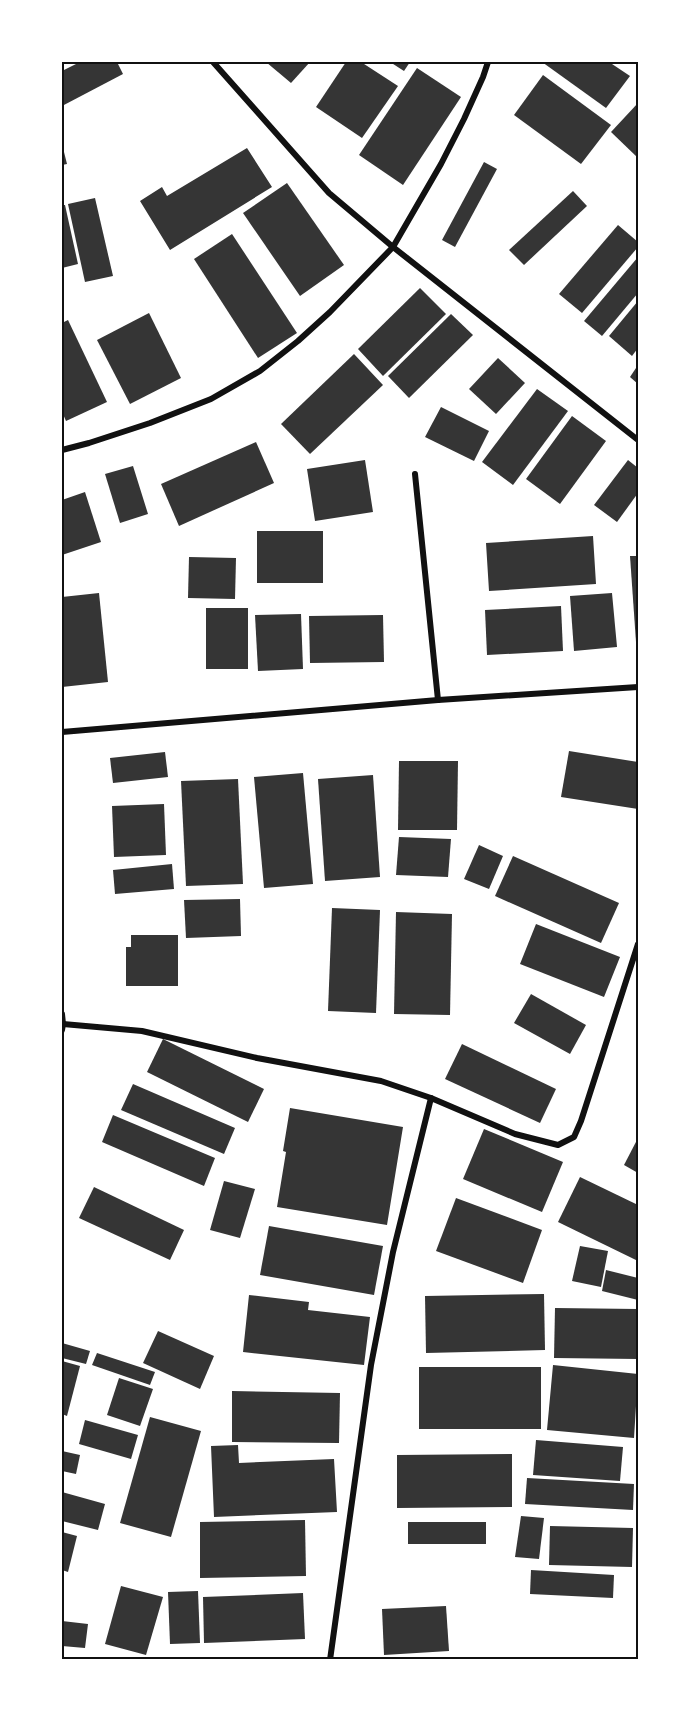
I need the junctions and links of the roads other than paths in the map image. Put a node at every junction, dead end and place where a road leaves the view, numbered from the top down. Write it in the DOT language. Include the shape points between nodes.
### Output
graph roads {
  1 [pos="213,62"];
  2 [pos="488,62"];
  3 [pos="393,247"];
  4 [pos="639,440"];
  5 [pos="62,450"];
  6 [pos="416,474"];
  7 [pos="639,687"];
  8 [pos="438,700"];
  9 [pos="62,732"];
  10 [pos="639,944"];
  11 [pos="62,1014"];
  12 [pos="62,1027"];
  13 [pos="431,1098"];
  14 [pos="330,1659"];
  1 -- 3 [label="street" via="329,193"];
  2 -- 3 [label="street" via="441,164"];
  3 -- 4 [label="street"];
  3 -- 5 [label="street" via="330,312 260,371 201,403"];
  6 -- 8 [label="street"];
  7 -- 8 [label="street"];
  8 -- 9 [label="street"];
  10 -- 13 [label="street" via="574,1137 558,1145 515,1134"];
  11 -- 12 [label="street"];
  12 -- 13 [label="street" via="142,1031 381,1081"];
  13 -- 14 [label="street" via="393,1252 371,1365"];
}
